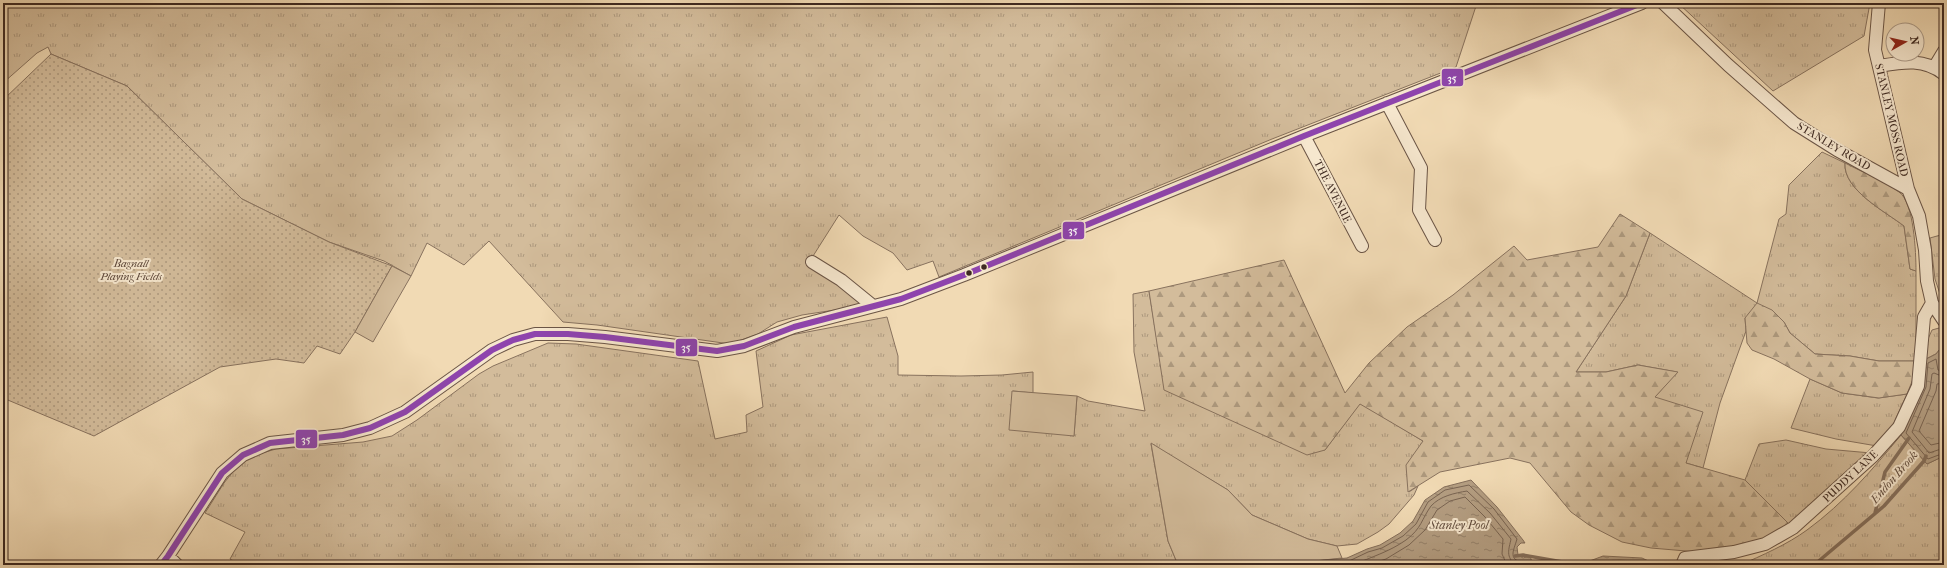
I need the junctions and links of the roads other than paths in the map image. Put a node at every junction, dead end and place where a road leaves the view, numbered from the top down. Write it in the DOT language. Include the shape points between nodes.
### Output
graph roads {
  1 [pos="1642,3"];
  2 [pos="1663,3"];
  3 [pos="1879,3"];
  4 [pos="1944,51"];
  5 [pos="1879,66"];
  6 [pos="1939,70"];
  7 [pos="1387,103"];
  8 [pos="1304,136"];
  9 [pos="1908,189"];
  10 [pos="1435,240"];
  11 [pos="1362,246"];
  12 [pos="812,262"];
  13 [pos="1932,303"];
  14 [pos="873,306"];
  15 [pos="1944,321"];
  16 [pos="169,562"];
  17 [pos="1682,565"];
  1 -- 7 [label="street"];
  2 -- 9 [label="street, STANLEY ROAD" via="1794,123"];
  3 -- 5 [label="street, STANLEY MOSS ROAD" via="1875,50"];
  4 -- 6 [label="street"];
  5 -- 6 [label="street" via="1919,61"];
  5 -- 9 [label="street, STANLEY MOSS ROAD"];
  7 -- 8 [label="street"];
  7 -- 10 [label="street" via="1421,168 1419,210"];
  8 -- 11 [label="street, THE AVENUE"];
  8 -- 14 [label="street" via="964,275 901,299"];
  9 -- 13 [label="street" via="1918,216"];
  12 -- 14 [label="street" via="841,280"];
  13 -- 15 [label="street"];
  13 -- 17 [label="street, PUDDY LANE" via="1924,317 1918,386 1898,427 1873,456 1793,528 1765,544 1734,552 1684,558"];
  14 -- 16 [label="street" via="794,327 744,346 717,351 568,334 535,334 513,340 492,350 405,412 370,428 343,435 270,444 243,454 222,473"];
}
